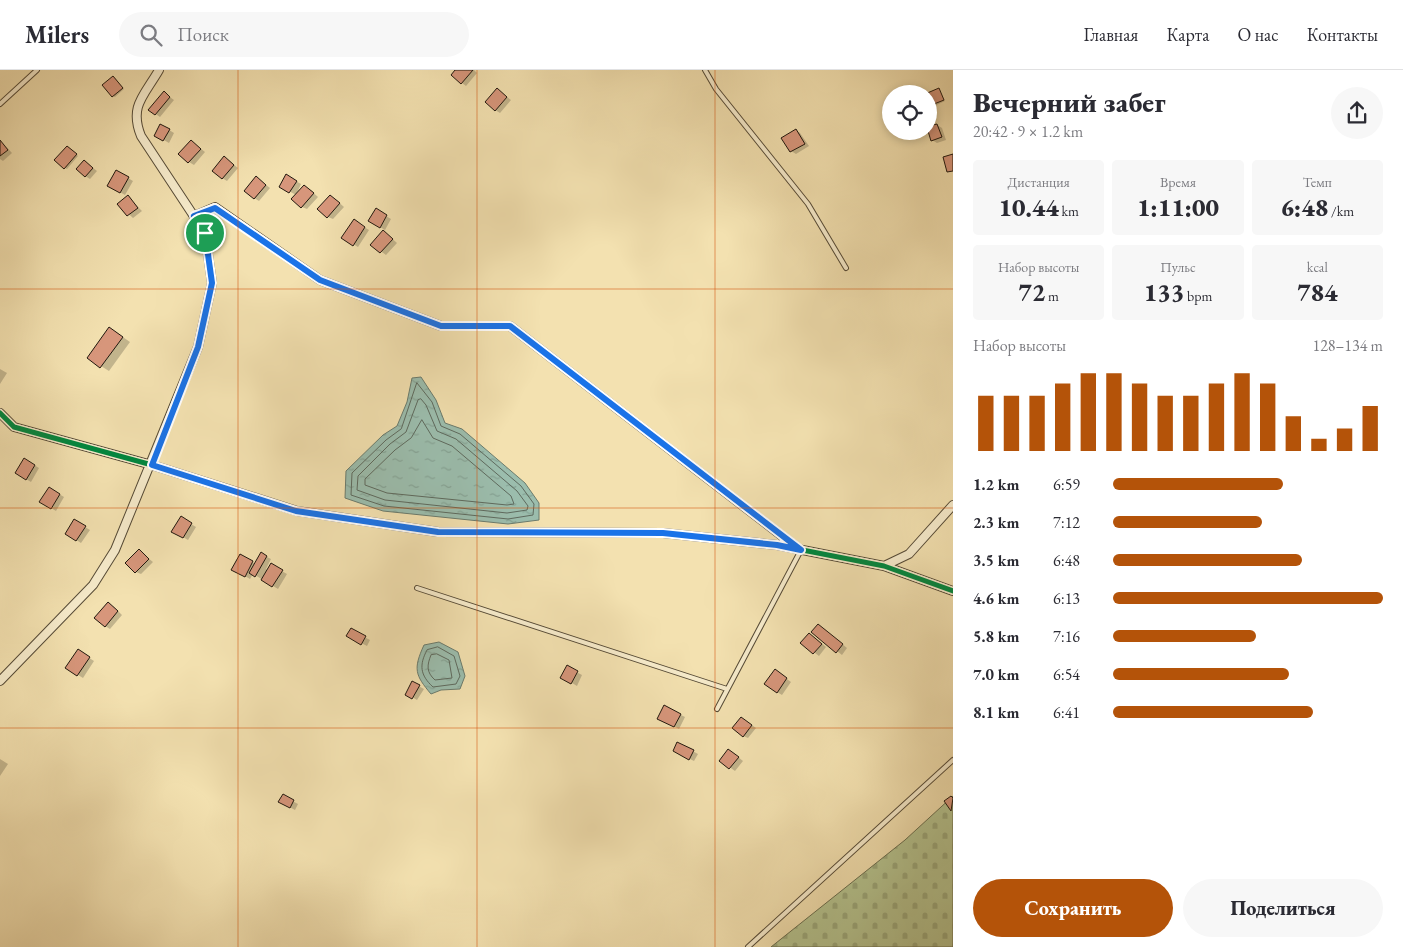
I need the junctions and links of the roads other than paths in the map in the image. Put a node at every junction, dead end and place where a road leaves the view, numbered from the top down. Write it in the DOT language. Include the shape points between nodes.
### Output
graph roads {
  1 [pos="37,70"];
  2 [pos="159,70"];
  3 [pos="705,70"];
  4 [pos="0,104"];
  5 [pos="194,216"];
  6 [pos="846,268"];
  7 [pos="0,413"];
  8 [pos="152,465"];
  9 [pos="953,505"];
  10 [pos="801,550"];
  11 [pos="884,566"];
  12 [pos="417,588"];
  13 [pos="953,591"];
  14 [pos="0,681"];
  15 [pos="727,689"];
  16 [pos="717,709"];
  17 [pos="953,760"];
  18 [pos="748,947"];
  1 -- 4 [label="lane"];
  2 -- 5 [label="street" via="135,111 135,122"];
  3 -- 6 [label="lane" via="716,89 808,204"];
  5 -- 8 [label="street" via="205,233 212,283 198,347"];
  5 -- 10 [label="street" via="215,208 320,280 441,326 510,326"];
  7 -- 8 [label="street" via="14,427"];
  8 -- 10 [label="street" via="296,511 438,532 663,533"];
  8 -- 14 [label="street" via="115,550 93,586"];
  9 -- 11 [label="street" via="909,554"];
  10 -- 11 [label="street"];
  10 -- 15 [label="lane"];
  11 -- 13 [label="street"];
  12 -- 15 [label="lane"];
  15 -- 16 [label="lane"];
  17 -- 18 [label="lane"];
}
